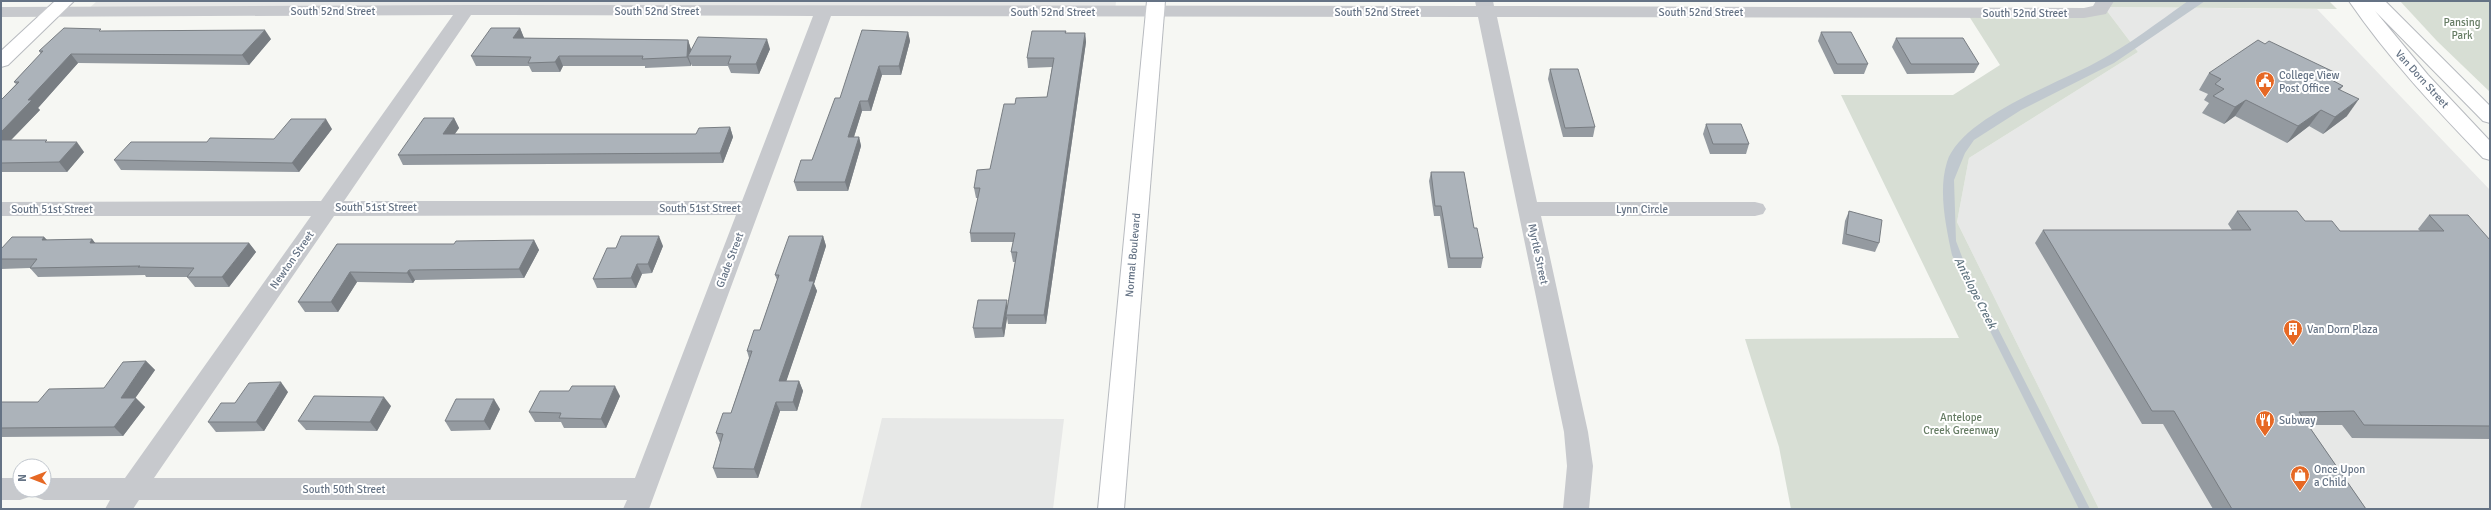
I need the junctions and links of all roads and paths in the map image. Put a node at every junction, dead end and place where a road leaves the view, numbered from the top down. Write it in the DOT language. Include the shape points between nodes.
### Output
graph roads {
  1 [pos="2358,1"];
  2 [pos="2375,1"];
  3 [pos="2104,4"];
  4 [pos="1155,6"];
  5 [pos="1485,6"];
  6 [pos="1799,6"];
  7 [pos="59,7"];
  8 [pos="466,10"];
  9 [pos="824,11"];
  10 [pos="1,12"];
  11 [pos="1,61"];
  12 [pos="2490,117"];
  13 [pos="2490,153"];
  14 [pos="329,207"];
  15 [pos="750,208"];
  16 [pos="1528,209"];
  17 [pos="1755,209"];
  18 [pos="1,210"];
  19 [pos="133,488"];
  20 [pos="12,489"];
  21 [pos="52,489"];
  22 [pos="1,490"];
  23 [pos="640,499"];
  24 [pos="118,509"];
  25 [pos="1111,509"];
  26 [pos="1576,509"];
  1 -- 13 [label="main road, Van Dorn Street" via="2380,32"];
  2 -- 12 [label="main road, Van Dorn Street"];
  3 -- 6 [label="street, South 52nd Street" via="2095,12 2084,13"];
  4 -- 5 [label="street, South 52nd Street"];
  4 -- 9 [label="street, South 52nd Street"];
  4 -- 25 [label="main road, Normal Boulevard"];
  5 -- 6 [label="street, South 52nd Street"];
  5 -- 16 [label="street, Myrtle Street"];
  7 -- 8 [label="street, South 52nd Street"];
  7 -- 10 [label="street, South 52nd Street"];
  7 -- 11 [label="main road"];
  8 -- 9 [label="street, South 52nd Street"];
  8 -- 14 [label="street, Newton Street"];
  9 -- 15 [label="street, Glade Street"];
  14 -- 15 [label="street, South 51st Street"];
  14 -- 18 [label="street, South 51st Street"];
  14 -- 19 [label="street, Newton Street"];
  15 -- 23 [label="street, Glade Street"];
  16 -- 17 [label="street, Lynn Circle"];
  16 -- 26 [label="street, Myrtle Street" via="1576,432 1580,466"];
  19 -- 21 [label="street, South 50th Street"];
  19 -- 23 [label="street, South 50th Street"];
  19 -- 24 [label="street, Newton Street"];
  20 -- 22 [label="street"];
}
